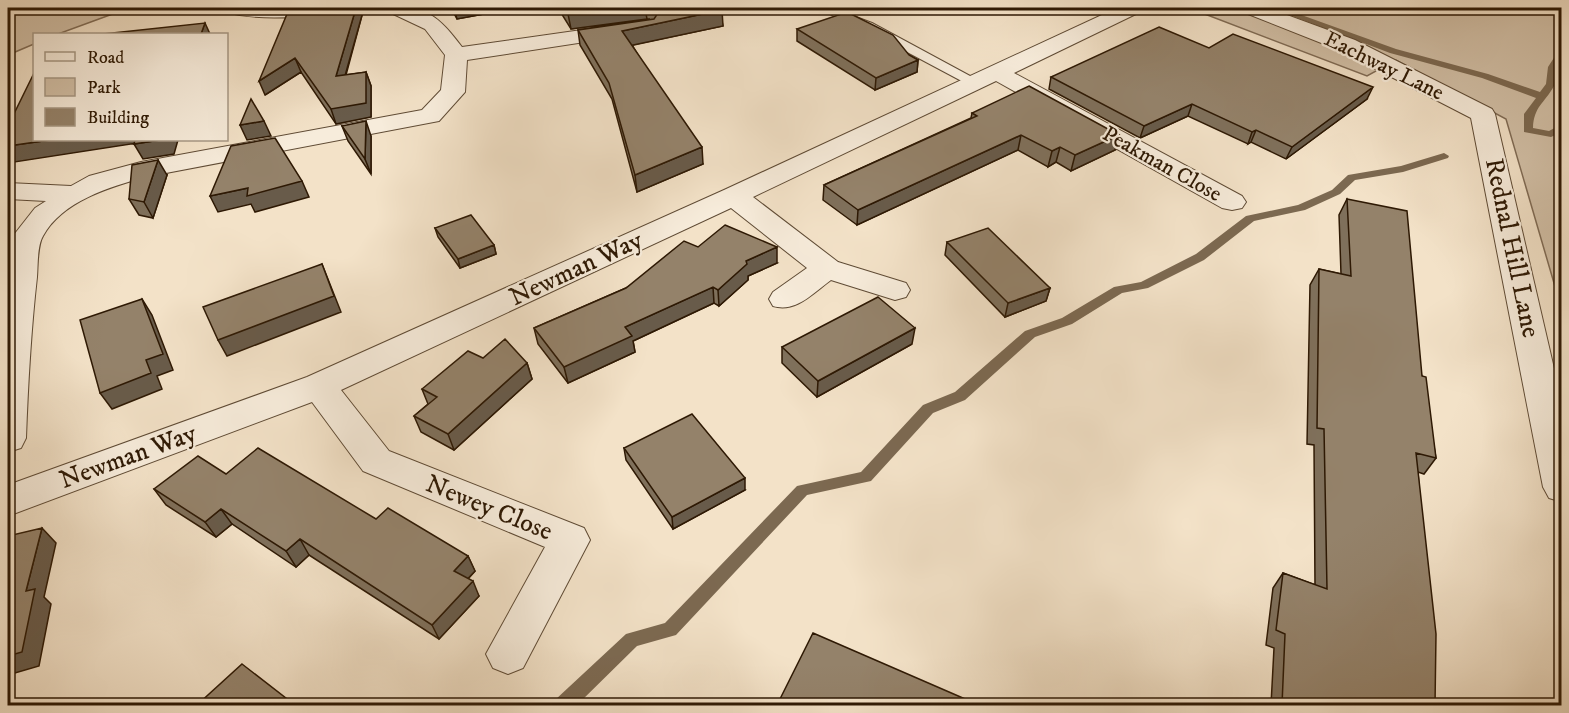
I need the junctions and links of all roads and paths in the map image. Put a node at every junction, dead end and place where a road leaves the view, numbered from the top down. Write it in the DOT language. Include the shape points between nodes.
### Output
graph roads {
  1 [pos="232,8"];
  2 [pos="332,8"];
  3 [pos="396,8"];
  4 [pos="822,8"];
  5 [pos="1133,8"];
  6 [pos="1250,8"];
  7 [pos="647,27"];
  8 [pos="456,55"];
  9 [pos="987,78"];
  10 [pos="1483,114"];
  11 [pos="8,191"];
  12 [pos="75,194"];
  13 [pos="734,196"];
  14 [pos="1232,202"];
  15 [pos="827,269"];
  16 [pos="895,290"];
  17 [pos="784,299"];
  18 [pos="320,386"];
  19 [pos="8,438"];
  20 [pos="1562,487"];
  21 [pos="8,501"];
  22 [pos="508,654"];
  1 -- 2 [label="street" via="270,13"];
  3 -- 8 [label="street" via="433,24"];
  4 -- 9 [label="lane"];
  5 -- 9 [label="street, Newman Way"];
  6 -- 10 [label="street, Eachway Lane" via="1347,45"];
  7 -- 8 [label="street"];
  8 -- 12 [label="street" via="453,92 430,116 141,170 99,182"];
  9 -- 13 [label="street, Newman Way"];
  9 -- 14 [label="street, Peakman Close"];
  10 -- 20 [label="street, Rednal Hill Lane"];
  11 -- 12 [label="street"];
  12 -- 19 [label="street" via="45,213 27,236"];
  13 -- 15 [label="street"];
  13 -- 18 [label="street, Newman Way"];
  15 -- 16 [label="street"];
  15 -- 17 [label="street"];
  18 -- 21 [label="street, Newman Way"];
  18 -- 22 [label="street, Newey Close" via="376,461 570,540"];
}
